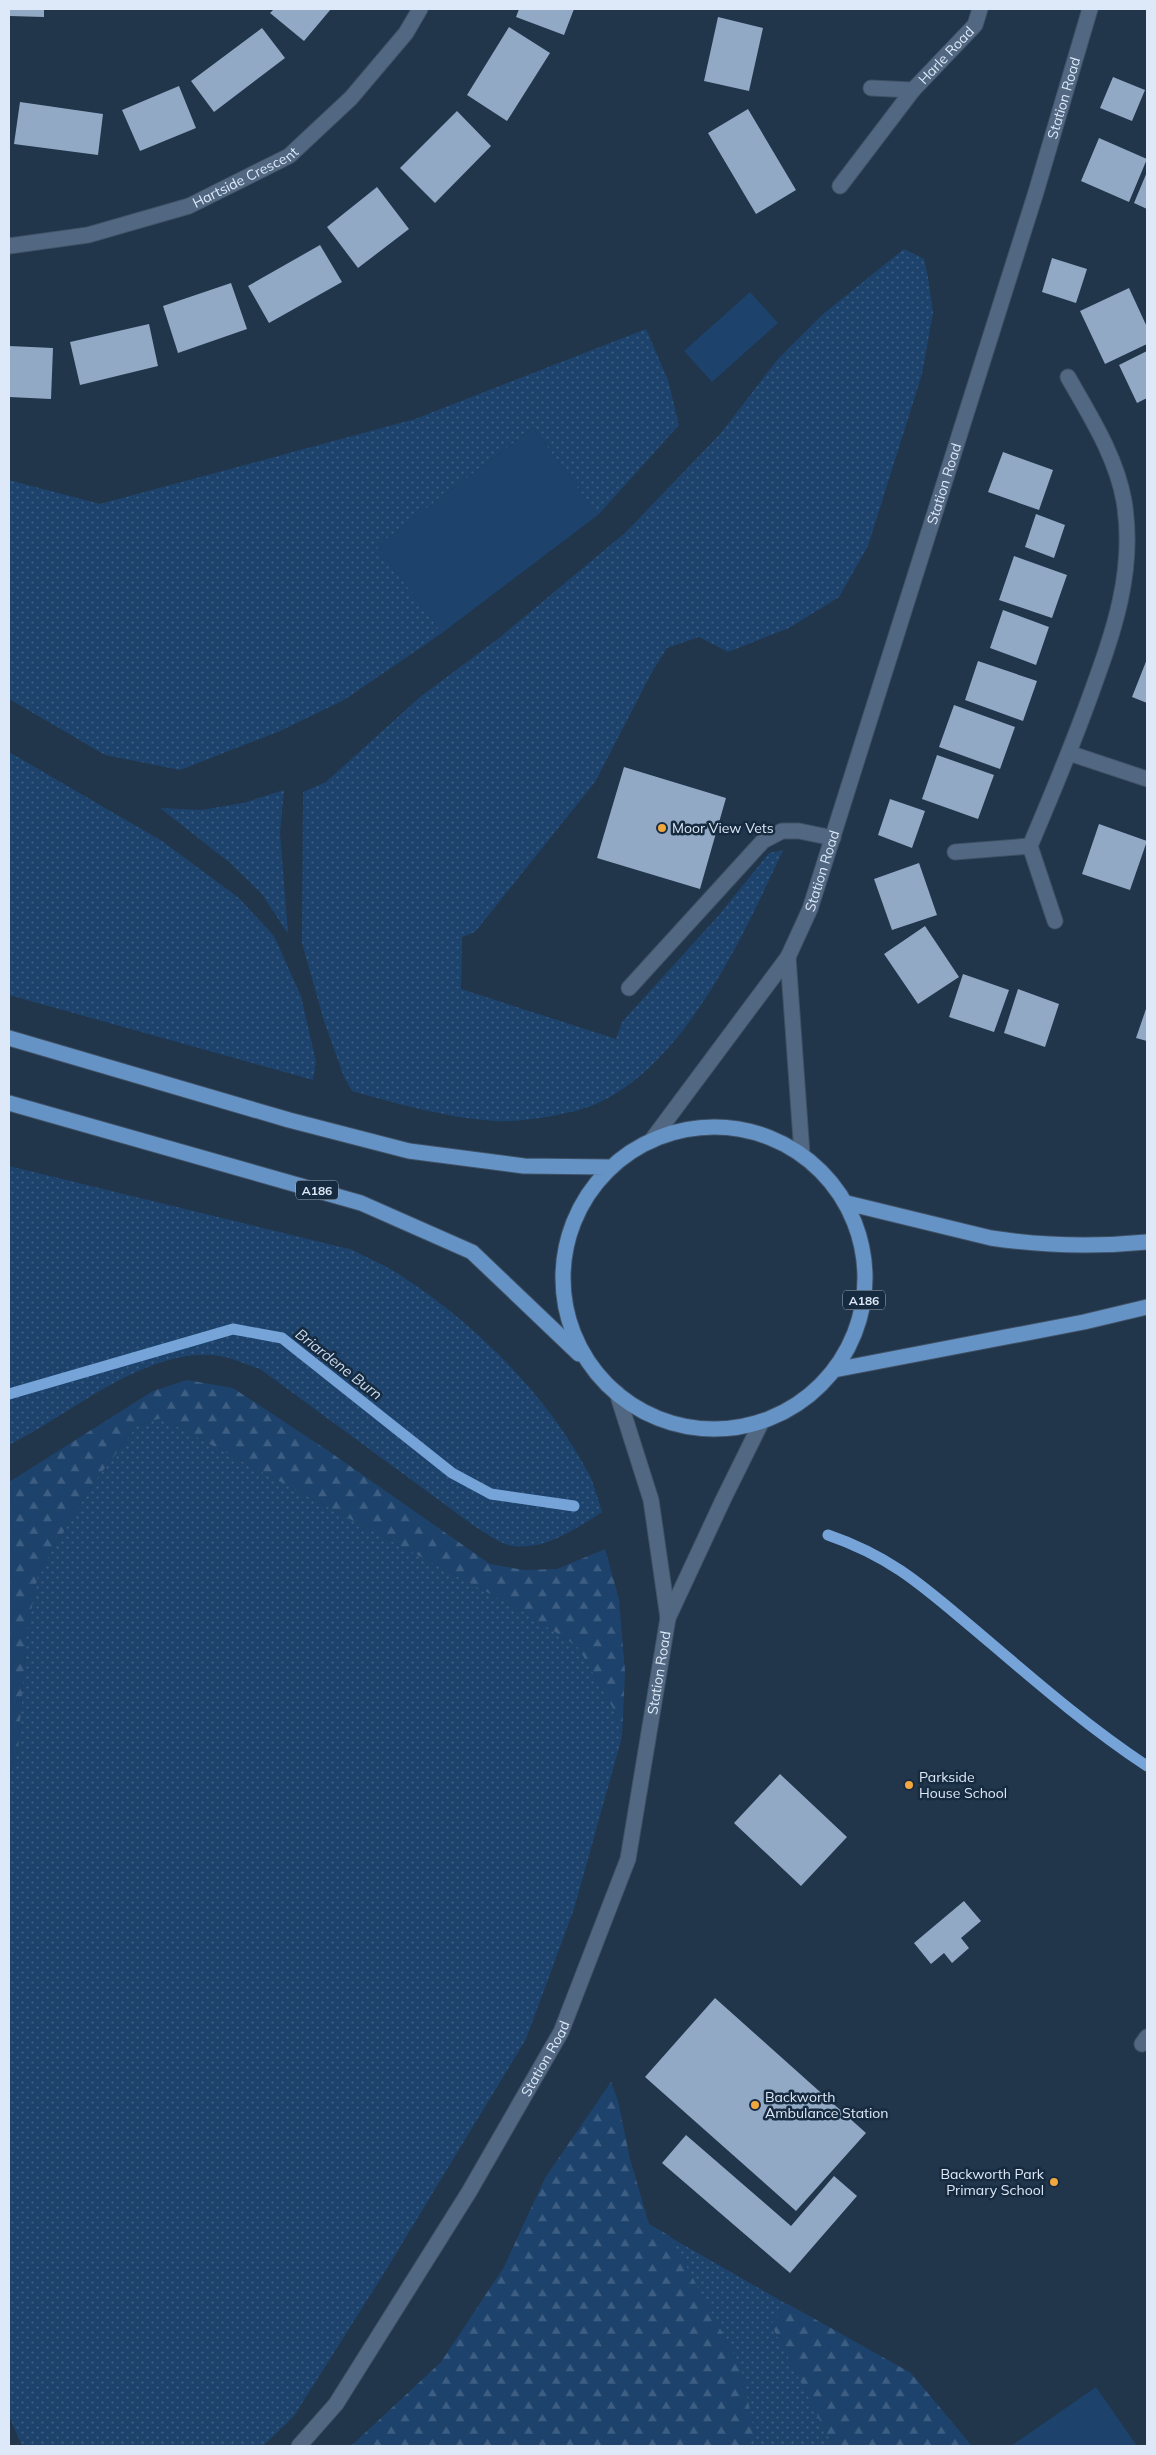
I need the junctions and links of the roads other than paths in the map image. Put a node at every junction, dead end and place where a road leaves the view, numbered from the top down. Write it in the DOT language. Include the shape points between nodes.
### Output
graph roads {
  1 [pos="420,9"];
  2 [pos="980,9"];
  3 [pos="1090,9"];
  4 [pos="871,88"];
  5 [pos="913,90"];
  6 [pos="840,186"];
  7 [pos="9,246"];
  8 [pos="1068,377"];
  9 [pos="1069,753"];
  10 [pos="1147,779"];
  11 [pos="833,838"];
  12 [pos="1030,846"];
  13 [pos="955,852"];
  14 [pos="1055,921"];
  15 [pos="788,957"];
  16 [pos="629,988"];
  17 [pos="9,1038"];
  18 [pos="9,1102"];
  19 [pos="651,1141"];
  20 [pos="802,1154"];
  21 [pos="608,1167"];
  22 [pos="847,1203"];
  23 [pos="1147,1242"];
  24 [pos="1147,1307"];
  25 [pos="584,1358"];
  26 [pos="834,1370"];
  27 [pos="617,1393"];
  28 [pos="762,1423"];
  29 [pos="668,1618"];
  30 [pos="299,2446"];
  1 -- 7 [label="main road, Hartside Crescent" via="406,33 351,98 289,156 188,206 88,235"];
  2 -- 5 [label="main road, Harle Road" via="975,25"];
  3 -- 11 [label="main road, Station Road" via="1036,192"];
  4 -- 5 [label="main road, Harle Road"];
  5 -- 6 [label="main road"];
  8 -- 9 [label="main road" via="1107,448 1124,500 1128,552 1115,629"];
  9 -- 10 [label="main road"];
  9 -- 12 [label="main road"];
  11 -- 15 [label="main road, Station Road" via="810,909"];
  11 -- 16 [label="main road" via="782,831 763,841"];
  12 -- 13 [label="main road"];
  12 -- 14 [label="main road"];
  15 -- 19 [label="main road, Station Road"];
  15 -- 20 [label="main road, Station Road"];
  17 -- 21 [label="main road" via="289,1120 409,1151 524,1166"];
  18 -- 25 [label="main road, A186" via="361,1203 472,1252"];
  19 -- 20 [label="main road, A186" via="682,1129 716,1124 757,1132"];
  19 -- 21 [label="main road, A186" via="634,1148"];
  20 -- 22 [label="main road, A186"];
  21 -- 25 [label="main road, A186" via="576,1217 564,1248 561,1284 566,1315"];
  22 -- 23 [label="main road" via="1012,1242 1102,1247"];
  22 -- 26 [label="main road, A186" via="865,1258 864,1306 852,1342"];
  24 -- 26 [label="main road"];
  25 -- 27 [label="main road, A186"];
  26 -- 28 [label="main road, A186" via="820,1386 791,1408"];
  27 -- 28 [label="main road, A186" via="639,1409 669,1422 715,1430"];
  27 -- 29 [label="main road" via="651,1500"];
  28 -- 29 [label="main road"];
  29 -- 30 [label="main road, Station Road" via="628,1859 561,2032 468,2192 336,2404"];
}
